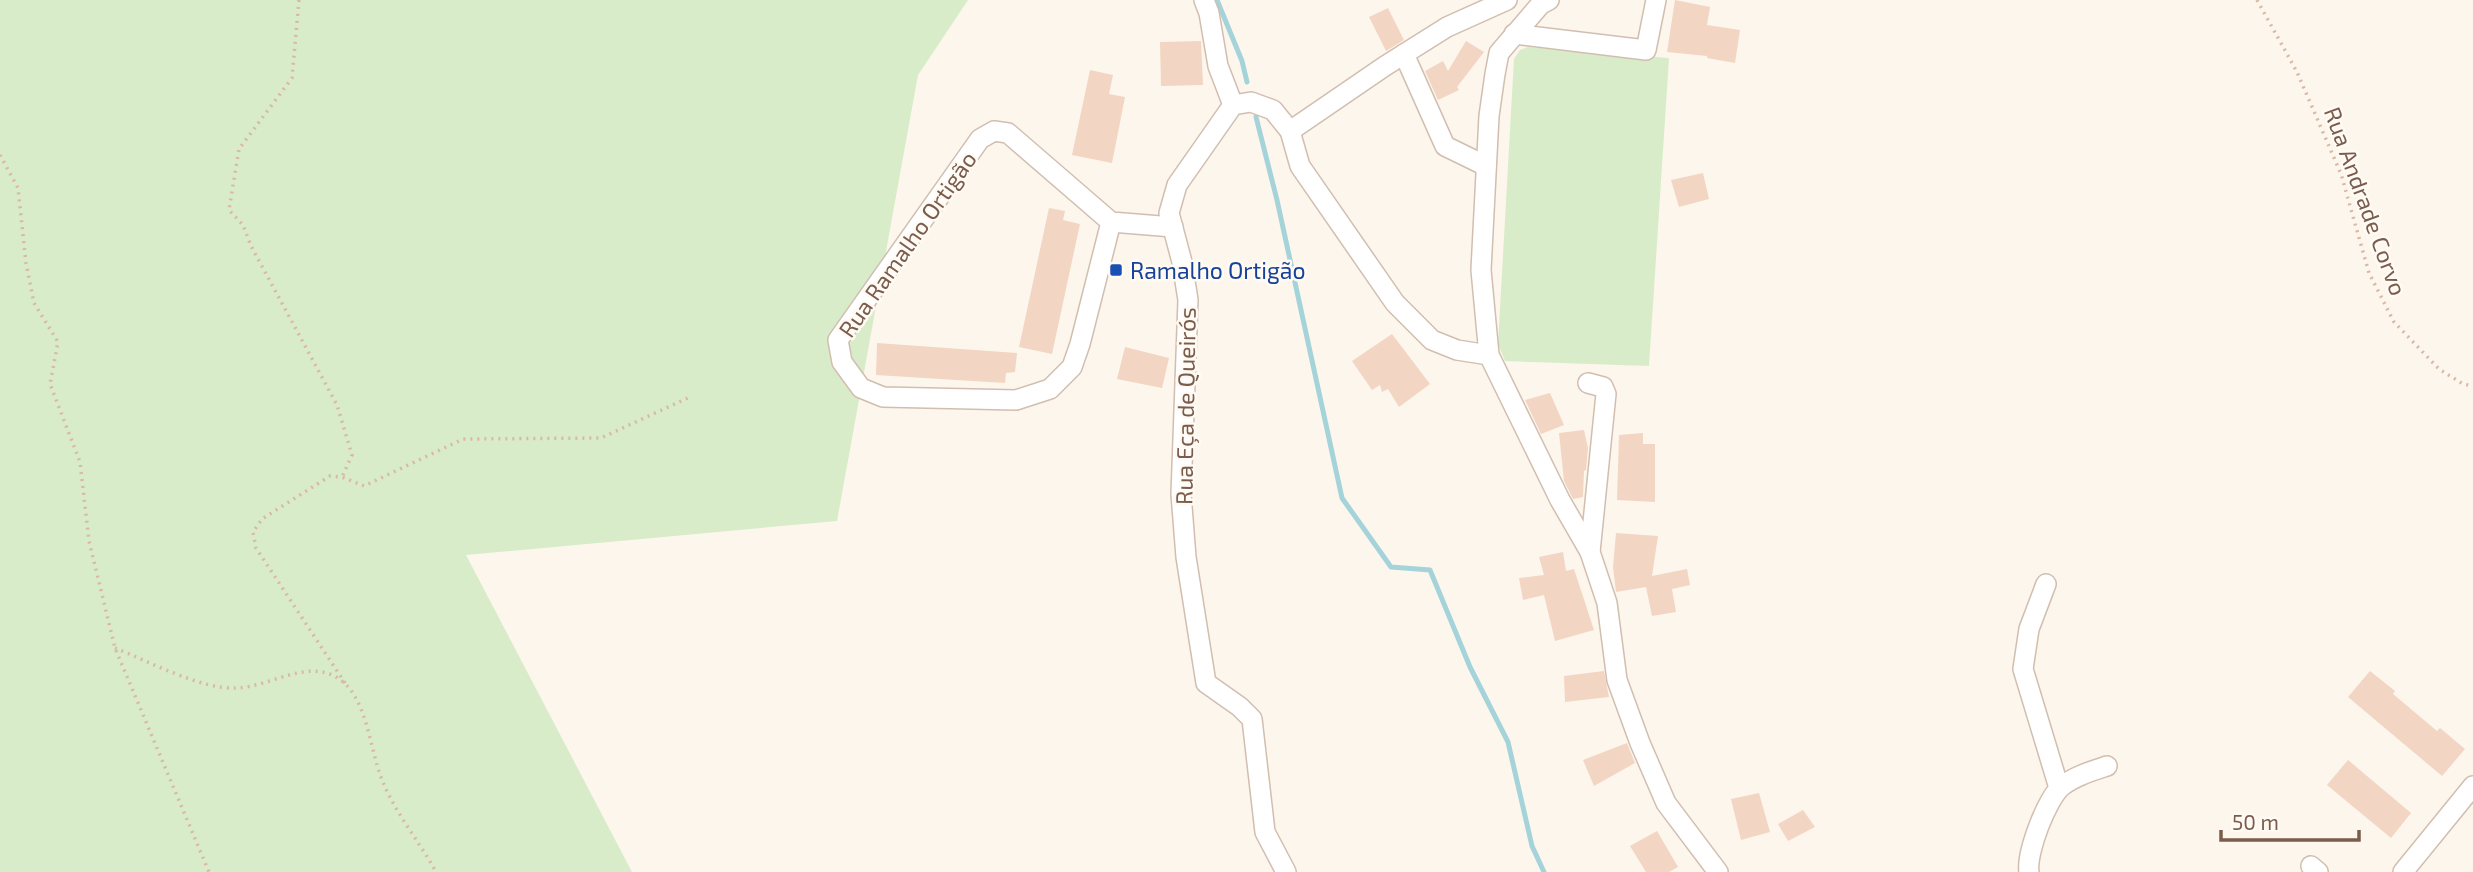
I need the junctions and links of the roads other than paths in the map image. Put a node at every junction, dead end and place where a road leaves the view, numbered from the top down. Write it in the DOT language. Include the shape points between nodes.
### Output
graph roads {
  1 [pos="1204,0"];
  2 [pos="1508,0"];
  3 [pos="1656,0"];
  4 [pos="1545,2"];
  5 [pos="1514,34"];
  6 [pos="1404,54"];
  7 [pos="1233,105"];
  8 [pos="1290,131"];
  9 [pos="1486,166"];
  10 [pos="1111,222"];
  11 [pos="1173,227"];
  12 [pos="1489,355"];
  13 [pos="1588,383"];
  14 [pos="1590,552"];
  15 [pos="2046,584"];
  16 [pos="2107,766"];
  17 [pos="2473,786"];
  18 [pos="2059,788"];
  19 [pos="1289,871"];
  20 [pos="1718,872"];
  21 [pos="2029,872"];
  22 [pos="2403,872"];
  1 -- 7 [label="street" via="1218,66"];
  2 -- 4 [label="street"];
  2 -- 6 [label="street" via="1447,27"];
  3 -- 5 [label="street" via="1647,50"];
  4 -- 5 [label="street"];
  5 -- 9 [label="street" via="1499,53 1494,74"];
  6 -- 8 [label="street"];
  6 -- 9 [label="street" via="1446,146"];
  7 -- 8 [label="street" via="1251,102 1273,110"];
  7 -- 11 [label="street, Rua Eça de Queirós" via="1177,185 1169,213"];
  8 -- 12 [label="street" via="1300,166 1395,303 1432,340"];
  9 -- 12 [label="street" via="1481,270"];
  10 -- 10 [label="street, Rua Ramalho Ortigão" via="1008,132 994,131 980,139 838,340 842,362 861,388 883,397 1016,400 1050,389 1072,367"];
  10 -- 11 [label="street"];
  11 -- 19 [label="street, Rua Eça de Queirós" via="1188,300 1181,494 1185,557 1202,663 1206,683 1252,719 1265,832"];
  12 -- 14 [label="street"];
  13 -- 14 [label="street" via="1597,383 1606,394"];
  14 -- 20 [label="street" via="1607,603 1617,680 1640,743 1665,803"];
  15 -- 18 [label="street" via="2029,629 2023,669"];
  16 -- 18 [label="street"];
  17 -- 22 [label="street"];
  18 -- 21 [label="street" via="2035,832"];
}
